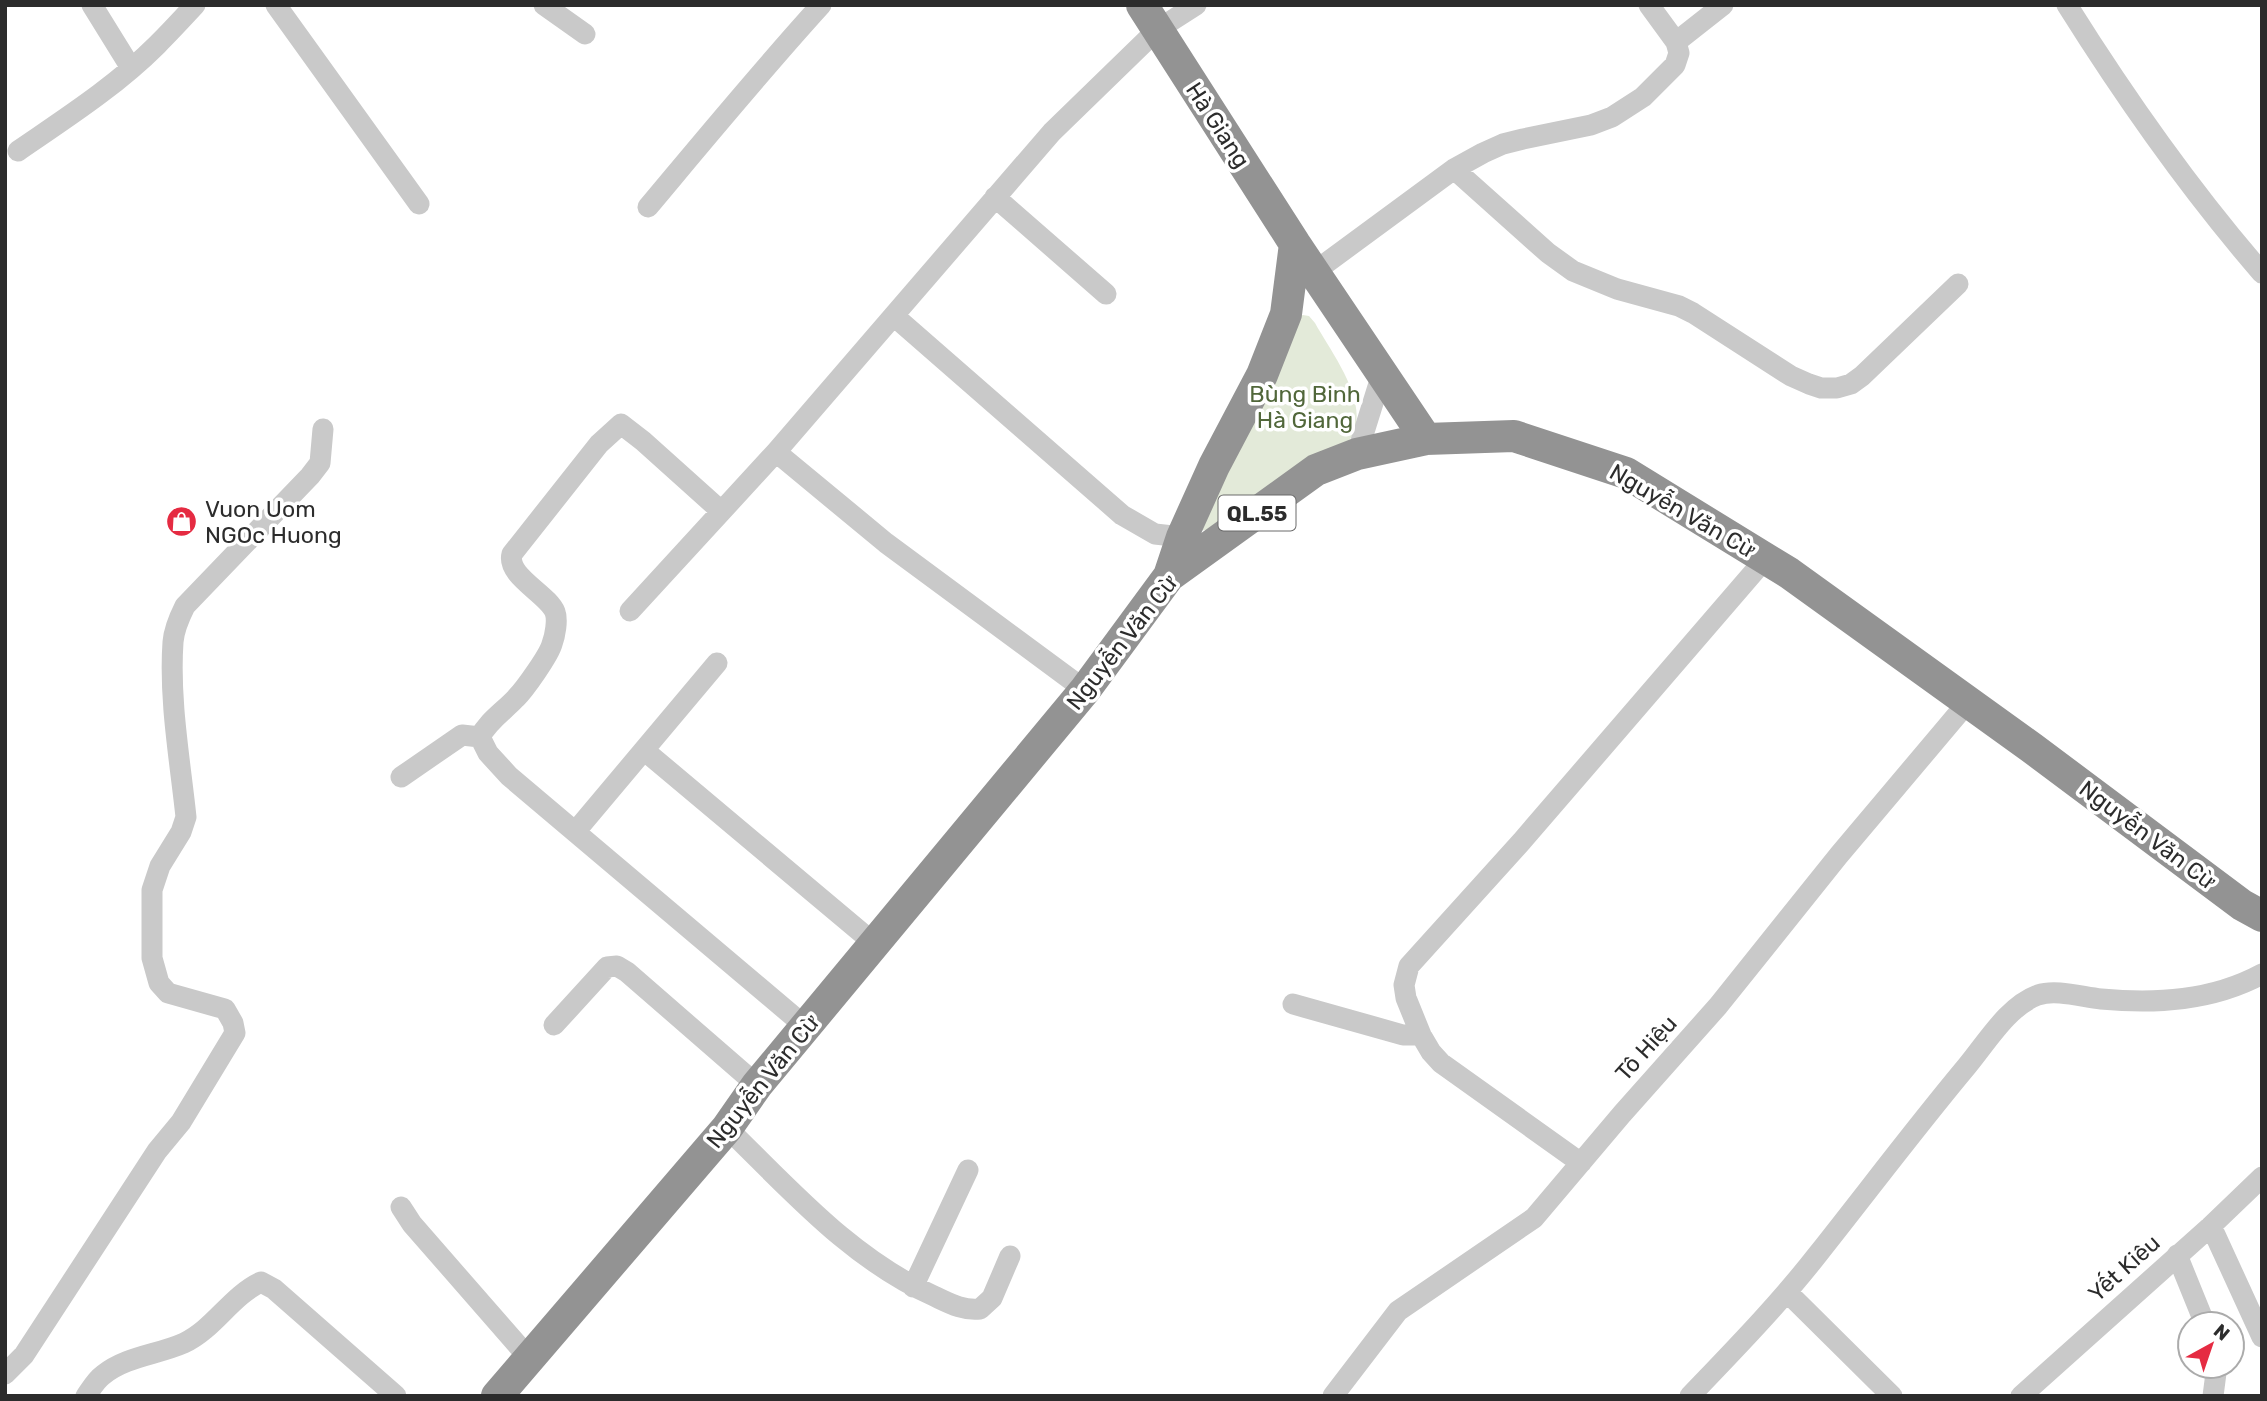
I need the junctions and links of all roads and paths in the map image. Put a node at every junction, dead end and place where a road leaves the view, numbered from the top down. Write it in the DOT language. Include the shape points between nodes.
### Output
graph roads {
  1 [pos="92,5"];
  2 [pos="195,5"];
  3 [pos="276,5"];
  4 [pos="544,5"];
  5 [pos="821,5"];
  6 [pos="1196,5"];
  7 [pos="1650,5"];
  8 [pos="1723,5"];
  9 [pos="2067,5"];
  10 [pos="1149,18"];
  11 [pos="585,34"];
  12 [pos="1676,42"];
  13 [pos="131,68"];
  14 [pos="18,151"];
  15 [pos="1454,169"];
  16 [pos="995,197"];
  17 [pos="419,205"];
  18 [pos="648,207"];
  19 [pos="1295,244"];
  20 [pos="1314,272"];
  21 [pos="2262,273"];
  22 [pos="1958,284"];
  23 [pos="1106,294"];
  24 [pos="894,316"];
  25 [pos="1382,374"];
  26 [pos="323,429"];
  27 [pos="1426,439"];
  28 [pos="776,452"];
  29 [pos="1357,454"];
  30 [pos="721,511"];
  31 [pos="1182,537"];
  32 [pos="1766,558"];
  33 [pos="1169,576"];
  34 [pos="630,611"];
  35 [pos="717,663"];
  36 [pos="1085,690"];
  37 [pos="1968,702"];
  38 [pos="480,737"];
  39 [pos="645,751"];
  40 [pos="401,778"];
  41 [pos="575,832"];
  42 [pos="2262,916"];
  43 [pos="875,944"];
  44 [pos="2262,974"];
  45 [pos="1293,1004"];
  46 [pos="554,1025"];
  47 [pos="806,1027"];
  48 [pos="1421,1035"];
  49 [pos="757,1085"];
  50 [pos="727,1128"];
  51 [pos="1581,1163"];
  52 [pos="968,1170"];
  53 [pos="2262,1177"];
  54 [pos="401,1207"];
  55 [pos="2211,1226"];
  56 [pos="2177,1255"];
  57 [pos="1010,1256"];
  58 [pos="914,1287"];
  59 [pos="1787,1292"];
  60 [pos="2199,1310"];
  61 [pos="2262,1337"];
  62 [pos="529,1358"];
  63 [pos="5,1374"];
  64 [pos="86,1396"];
  65 [pos="396,1396"];
  66 [pos="497,1396"];
  67 [pos="1333,1396"];
  68 [pos="1690,1396"];
  69 [pos="1892,1396"];
  70 [pos="2021,1396"];
  1 -- 13 [label="street"];
  2 -- 13 [label="street"];
  3 -- 17 [label="street"];
  4 -- 11 [label="street"];
  5 -- 18 [label="street"];
  6 -- 10 [label="street"];
  7 -- 12 [label="street"];
  8 -- 12 [label="street"];
  9 -- 21 [label="street" via="2140,117"];
  10 -- 16 [label="street"];
  10 -- 19 [label="highway, Hà Giang"];
  12 -- 15 [label="street" via="1675,65 1628,108 1591,125 1503,144"];
  13 -- 14 [label="street"];
  15 -- 20 [label="street"];
  15 -- 22 [label="street" via="1573,271 1679,306 1791,376 1821,388 1837,388 1862,376"];
  16 -- 23 [label="street"];
  16 -- 24 [label="street"];
  19 -- 20 [label="highway, Hà Giang"];
  19 -- 31 [label="highway" via="1286,314"];
  20 -- 25 [label="highway, Hà Giang"];
  24 -- 28 [label="street"];
  24 -- 31 [label="street" via="1122,515 1155,534"];
  25 -- 27 [label="highway, Hà Giang"];
  25 -- 29 [label="street"];
  26 -- 63 [label="street" via="320,463 185,606 173,641 175,723 186,817 152,890 152,958 159,983 168,993 225,1009 235,1033 181,1122 157,1151 24,1355"];
  27 -- 29 [label="highway, Nguyễn Văn Cừ / QL.55"];
  27 -- 32 [label="highway, Nguyễn Văn Cừ / QL.55" via="1514,436 1626,473"];
  28 -- 30 [label="street"];
  28 -- 36 [label="street" via="886,543"];
  29 -- 33 [label="highway, Nguyễn Văn Cừ / QL.55" via="1316,470"];
  30 -- 34 [label="street"];
  30 -- 38 [label="street" via="621,424 599,444 512,554 512,563 525,582 556,613 552,646 518,696"];
  31 -- 33 [label="highway"];
  32 -- 37 [label="highway, Nguyễn Văn Cừ / QL.55"];
  32 -- 48 [label="street" via="1409,966 1406,998"];
  33 -- 36 [label="highway, Nguyễn Văn Cừ / QL.55"];
  35 -- 39 [label="street"];
  36 -- 43 [label="highway, Nguyễn Văn Cừ / QL.55"];
  37 -- 42 [label="highway, Nguyễn Văn Cừ / QL.55"];
  37 -- 51 [label="street, Tô Hiệu" via="1718,1006"];
  38 -- 40 [label="street" via="462,735"];
  38 -- 41 [label="street" via="509,776"];
  39 -- 41 [label="street"];
  39 -- 43 [label="street"];
  41 -- 47 [label="street"];
  43 -- 47 [label="highway, Nguyễn Văn Cừ / QL.55"];
  44 -- 59 [label="street" via="2190,998 2146,1003 2040,994 2023,1003 1929,1111"];
  45 -- 48 [label="street" via="1403,1035"];
  46 -- 49 [label="street" via="607,967 617,966"];
  47 -- 49 [label="highway, Nguyễn Văn Cừ / QL.55"];
  48 -- 51 [label="street" via="1441,1063"];
  49 -- 50 [label="highway, Nguyễn Văn Cừ / QL.55"];
  50 -- 58 [label="street" via="825,1224"];
  50 -- 62 [label="highway, Nguyễn Văn Cừ / QL.55"];
  51 -- 67 [label="street, Tô Hiệu" via="1534,1219 1398,1311"];
  52 -- 58 [label="street"];
  53 -- 55 [label="street, Yết Kiêu"];
  54 -- 62 [label="street"];
  55 -- 56 [label="street, Yết Kiêu"];
  55 -- 61 [label="street"];
  56 -- 60 [label="street"];
  56 -- 70 [label="street, Yết Kiêu"];
  57 -- 58 [label="street" via="992,1298 980,1309 957,1307"];
  59 -- 68 [label="street"];
  59 -- 69 [label="street"];
  62 -- 66 [label="highway, Nguyễn Văn Cừ / QL.55"];
  64 -- 65 [label="street" via="102,1376 124,1362 185,1343 261,1282"];
}
